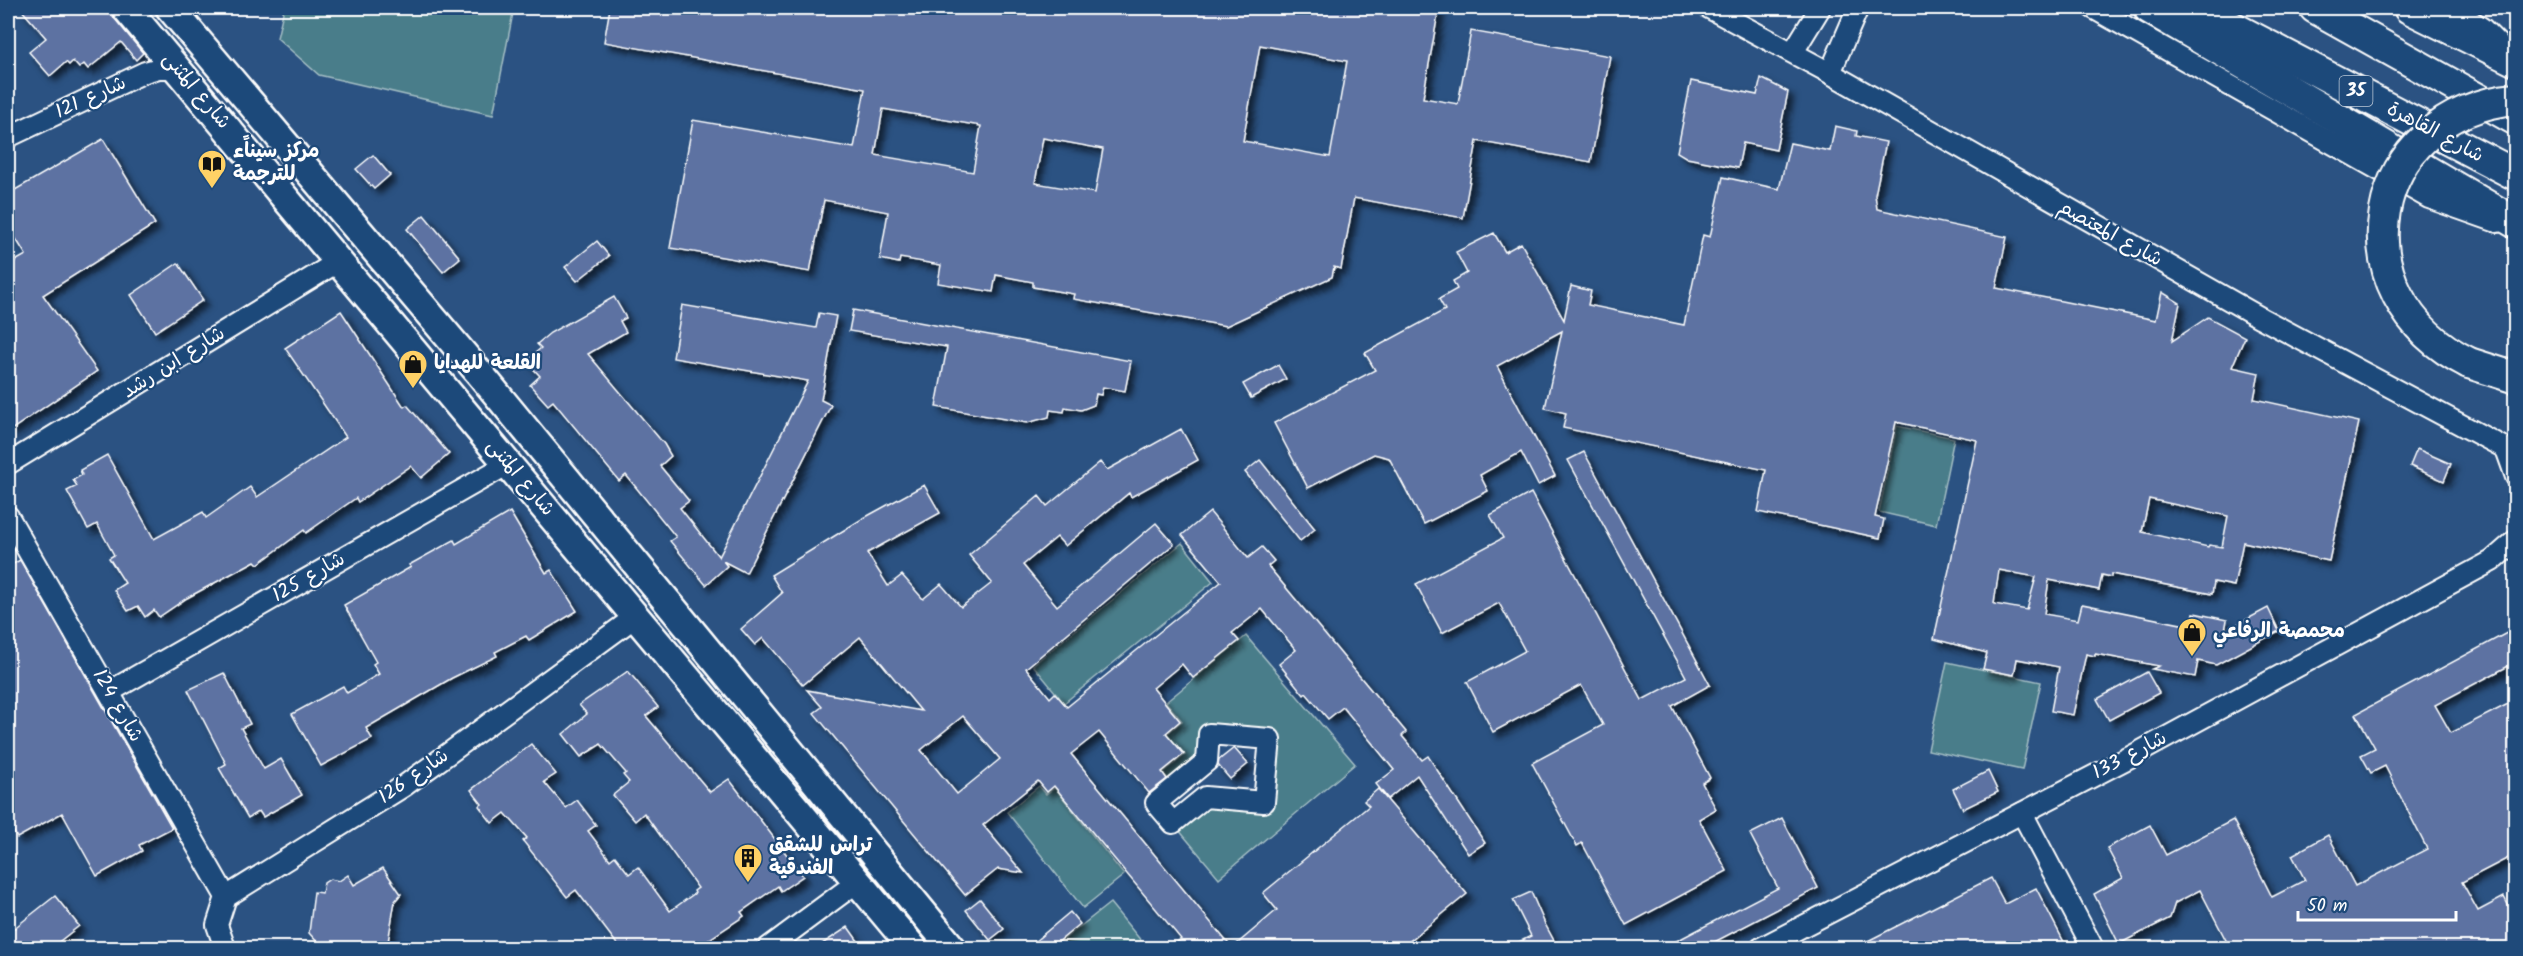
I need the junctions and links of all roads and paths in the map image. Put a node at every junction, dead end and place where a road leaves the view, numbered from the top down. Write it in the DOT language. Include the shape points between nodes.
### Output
graph roads {
  1 [pos="126,8"];
  2 [pos="170,8"];
  3 [pos="1709,8"];
  4 [pos="1820,8"];
  5 [pos="1858,8"];
  6 [pos="2093,8"];
  7 [pos="2149,8"];
  8 [pos="2196,8"];
  9 [pos="2315,8"];
  10 [pos="2409,8"];
  11 [pos="2452,8"];
  12 [pos="1793,52"];
  13 [pos="2512,59"];
  14 [pos="176,68"];
  15 [pos="1830,73"];
  16 [pos="2516,99"];
  17 [pos="2516,120"];
  18 [pos="8,137"];
  19 [pos="2516,175"];
  20 [pos="2516,225"];
  21 [pos="339,261"];
  22 [pos="2516,378"];
  23 [pos="2511,451"];
  24 [pos="8,464"];
  25 [pos="508,464"];
  26 [pos="2516,477"];
  27 [pos="8,516"];
  28 [pos="2511,545"];
  29 [pos="634,617"];
  30 [pos="109,692"];
  31 [pos="1205,797"];
  32 [pos="2022,813"];
  33 [pos="857,882"];
  34 [pos="226,897"];
  35 [pos="224,946"];
  36 [pos="768,948"];
  37 [pos="913,948"];
  38 [pos="952,948"];
  39 [pos="1761,948"];
  40 [pos="2093,948"];
  1 -- 14 [label="street, شارع المثنى"];
  2 -- 38 [label="street, شارع المثنى" via="481,375"];
  3 -- 12 [label="street, شارع المعتصم"];
  4 -- 12 [label="street"];
  5 -- 15 [label="street"];
  6 -- 20 [label="street" via="2429,198 2476,216"];
  7 -- 20 [label="main road"];
  8 -- 19 [label="main road, شارع القاهرة / 35"];
  9 -- 17 [label="main road"];
  10 -- 13 [label="main road"];
  11 -- 13 [label="street" via="2482,28"];
  12 -- 15 [label="street, شارع المعتصم"];
  14 -- 18 [label="street, شارع 121" via="145,72"];
  14 -- 21 [label="street, شارع المثنى"];
  15 -- 23 [label="street, شارع المعتصم" via="2251,313"];
  16 -- 22 [label="main road, bridge" via="2461,112 2428,134 2403,164 2383,220 2385,259 2407,314 2434,343 2469,363"];
  21 -- 24 [label="street, شارع ابن رشد"];
  21 -- 25 [label="street, شارع المثنى"];
  23 -- 26 [label="street"];
  25 -- 29 [label="street, شارع المثنى"];
  25 -- 30 [label="street, شارع 125"];
  27 -- 30 [label="street, شارع 124"];
  28 -- 32 [label="street, شارع 133"];
  29 -- 33 [label="street, شارع المثنى"];
  29 -- 34 [label="street, شارع 126" via="404,786"];
  30 -- 34 [label="street, شارع 124"];
  31 -- 31 [label="street" via="1173,824 1156,802 1207,761 1209,734 1270,739 1264,802"];
  32 -- 39 [label="street, شارع 133"];
  32 -- 40 [label="street"];
  33 -- 36 [label="street"];
  33 -- 37 [label="street, شارع المثنى"];
  34 -- 35 [label="street" via="217,925"];
}
